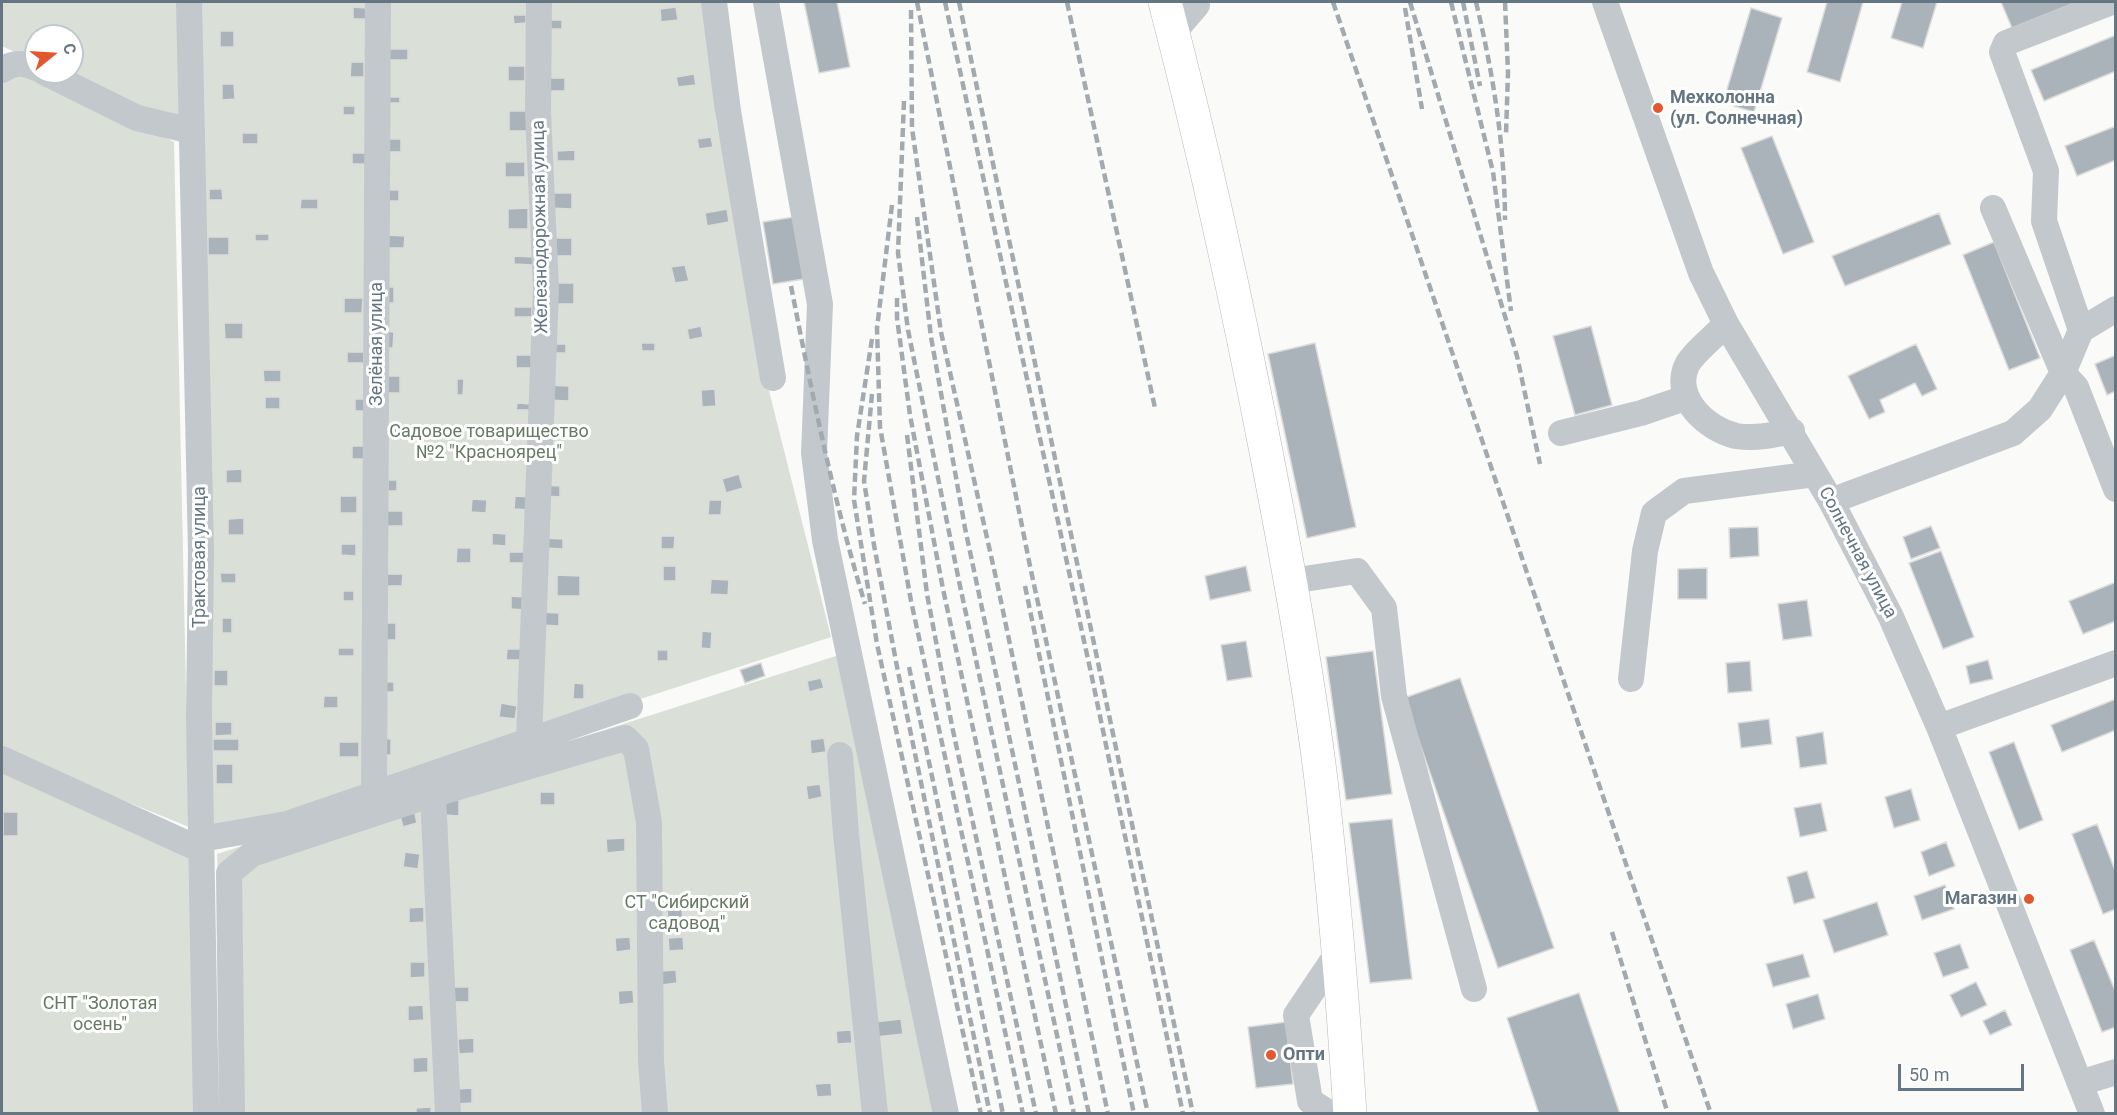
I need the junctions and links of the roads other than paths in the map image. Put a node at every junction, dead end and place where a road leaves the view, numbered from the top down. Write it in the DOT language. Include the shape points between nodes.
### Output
graph roads {
  1 [pos="189,2"];
  2 [pos="378,2"];
  3 [pos="539,2"];
  4 [pos="714,2"];
  5 [pos="766,2"];
  6 [pos="1164,2"];
  7 [pos="1197,2"];
  8 [pos="1605,2"];
  9 [pos="2112,2"];
  10 [pos="1173,33"];
  11 [pos="24,63"];
  12 [pos="2,70"];
  13 [pos="68,84"];
  14 [pos="192,130"];
  15 [pos="1993,208"];
  16 [pos="2115,309"];
  17 [pos="1726,324"];
  18 [pos="2081,330"];
  19 [pos="2063,373"];
  20 [pos="773,378"];
  21 [pos="1685,398"];
  22 [pos="1792,431"];
  23 [pos="1561,433"];
  24 [pos="1815,474"];
  25 [pos="2115,489"];
  26 [pos="1831,501"];
  27 [pos="1291,581"];
  28 [pos="2115,663"];
  29 [pos="1631,679"];
  30 [pos="630,706"];
  31 [pos="1939,727"];
  32 [pos="529,740"];
  33 [pos="840,755"];
  34 [pos="2,759"];
  35 [pos="374,795"];
  36 [pos="433,795"];
  37 [pos="201,845"];
  38 [pos="1339,951"];
  39 [pos="1474,989"];
  40 [pos="2115,1071"];
  41 [pos="2079,1083"];
  42 [pos="206,1113"];
  43 [pos="232,1113"];
  44 [pos="448,1113"];
  45 [pos="655,1113"];
  46 [pos="875,1113"];
  47 [pos="946,1113"];
  48 [pos="1330,1113"];
  49 [pos="1350,1113"];
  50 [pos="2091,1113"];
  1 -- 14 [label="street, Трактовая улица"];
  2 -- 35 [label="street, Зелёная улица"];
  3 -- 32 [label="street, Железнодорожная улица" via="538,113 546,288"];
  4 -- 20 [label="street" via="728,111"];
  5 -- 47 [label="street" via="820,304 814,453 825,540"];
  6 -- 10 [label="highway"];
  7 -- 10 [label="street"];
  8 -- 17 [label="street, Солнечная улица" via="1701,273"];
  9 -- 18 [label="street" via="2006,43 2002,52 2046,171 2044,221"];
  10 -- 27 [label="highway" via="1248,361"];
  11 -- 12 [label="street"];
  13 -- 14 [label="street" via="137,118"];
  14 -- 37 [label="street, Трактовая улица" via="201,552"];
  15 -- 19 [label="street"];
  16 -- 18 [label="street"];
  17 -- 21 [label="street" via="1688,364 1683,383"];
  17 -- 22 [label="street, Солнечная улица"];
  18 -- 19 [label="street"];
  19 -- 25 [label="street" via="2076,387"];
  19 -- 26 [label="street" via="2040,409 2013,432"];
  21 -- 22 [label="street" via="1693,410 1735,435 1765,437"];
  21 -- 23 [label="street" via="1641,414"];
  22 -- 24 [label="street, Солнечная улица"];
  24 -- 26 [label="street, Солнечная улица"];
  24 -- 29 [label="street" via="1684,491 1654,513 1645,551"];
  26 -- 31 [label="street, Солнечная улица" via="1891,617"];
  27 -- 38 [label="highway" via="1320,777"];
  27 -- 39 [label="street" via="1357,571 1384,608 1394,696"];
  28 -- 31 [label="street"];
  30 -- 32 [label="street"];
  31 -- 41 [label="street, Солнечная улица"];
  32 -- 35 [label="street"];
  33 -- 46 [label="street"];
  34 -- 37 [label="street"];
  35 -- 37 [label="street" via="287,824"];
  36 -- 43 [label="street" via="252,854 229,873"];
  36 -- 44 [label="street"];
  36 -- 45 [label="street" via="625,738 636,749 649,822"];
  37 -- 42 [label="street, Трактовая улица"];
  38 -- 48 [label="street" via="1296,1015 1310,1101"];
  38 -- 49 [label="highway"];
  40 -- 41 [label="street"];
  41 -- 50 [label="street, Солнечная улица"];
}
